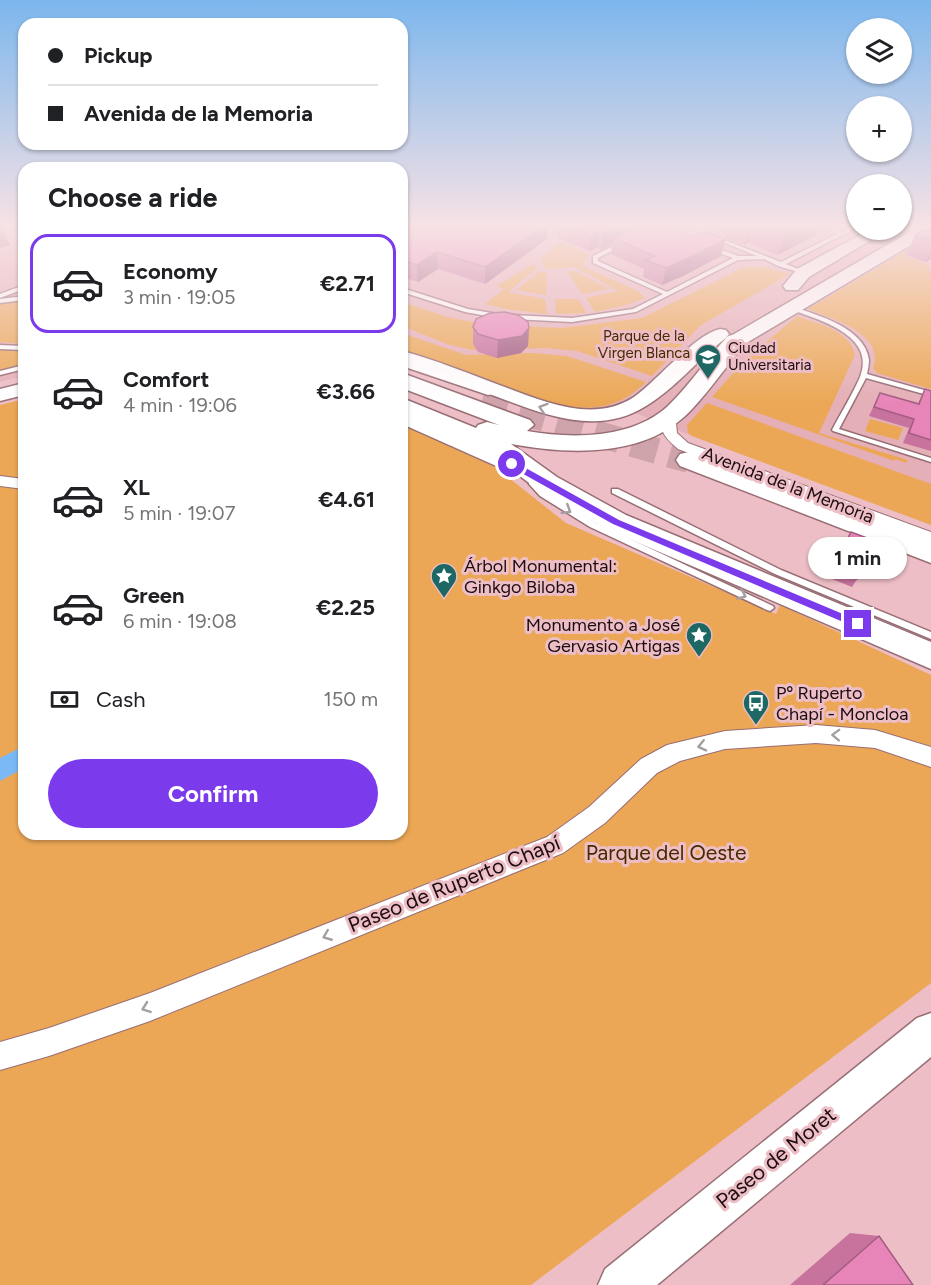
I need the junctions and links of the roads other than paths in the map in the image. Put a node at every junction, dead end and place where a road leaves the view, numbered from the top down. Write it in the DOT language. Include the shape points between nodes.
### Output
graph roads {
  1 [pos="645,284"];
  2 [pos="687,284"];
  3 [pos="791,284"];
  4 [pos="816,284"];
  5 [pos="832,284"];
  6 [pos="18,289"];
  7 [pos="408,292"];
  8 [pos="667,294"];
  9 [pos="0,296"];
  10 [pos="18,299"];
  11 [pos="0,301"];
  12 [pos="791,308"];
  13 [pos="728,338"];
  14 [pos="0,347"];
  15 [pos="18,348"];
  16 [pos="408,359"];
  17 [pos="18,368"];
  18 [pos="0,373"];
  19 [pos="864,375"];
  20 [pos="408,384"];
  21 [pos="408,384"];
  22 [pos="408,385"];
  23 [pos="408,386"];
  24 [pos="18,390"];
  25 [pos="931,394"];
  26 [pos="0,395"];
  27 [pos="486,398"];
  28 [pos="675,412"];
  29 [pos="408,420"];
  30 [pos="689,460"];
  31 [pos="931,460"];
  32 [pos="529,471"];
  33 [pos="0,481"];
  34 [pos="18,483"];
  35 [pos="615,491"];
  36 [pos="931,539"];
  37 [pos="931,552"];
  38 [pos="770,608"];
  39 [pos="931,636"];
  40 [pos="931,656"];
  41 [pos="931,757"];
  42 [pos="931,1032"];
  43 [pos="0,1056"];
  44 [pos="621,1285"];
  1 -- 8 [label="lane"];
  2 -- 8 [label="lane"];
  3 -- 13 [label="main road" via="733,323"];
  4 -- 13 [label="main road"];
  5 -- 12 [label="main road"];
  6 -- 9 [label="lane"];
  7 -- 8 [label="lane" via="467,311 539,320 621,314"];
  10 -- 11 [label="lane"];
  12 -- 13 [label="main road"];
  12 -- 19 [label="lane" via="853,336 864,351"];
  13 -- 16 [label="main road, one-way" via="638,402 597,415 544,410"];
  13 -- 20 [label="highway" via="646,411 605,426 558,429 519,424"];
  13 -- 28 [label="highway"];
  14 -- 15 [label="lane"];
  17 -- 18 [label="lane"];
  19 -- 25 [label="lane"];
  19 -- 31 [label="lane" via="835,430"];
  21 -- 27 [label="highway"];
  22 -- 28 [label="highway" via="483,429 554,444 614,440 639,432"];
  23 -- 32 [label="highway"];
  24 -- 26 [label="main road"];
  28 -- 36 [label="street, Avenida de la Memoria" via="669,423 670,434 684,446"];
  29 -- 32 [label="main road"];
  30 -- 37 [label="highway, Avenida de la Memoria"];
  32 -- 38 [label="lane, one-way" via="543,494 593,525"];
  32 -- 40 [label="highway" via="616,522"];
  33 -- 34 [label="street"];
  35 -- 39 [label="lane" via="778,572"];
  41 -- 43 [label="street, Paseo de Ruperto Chapí, one-way" via="875,739 816,734 725,741 675,752 650,766 597,815 555,845 150,1007"];
  42 -- 44 [label="main road, Paseo de Moret"];
}
